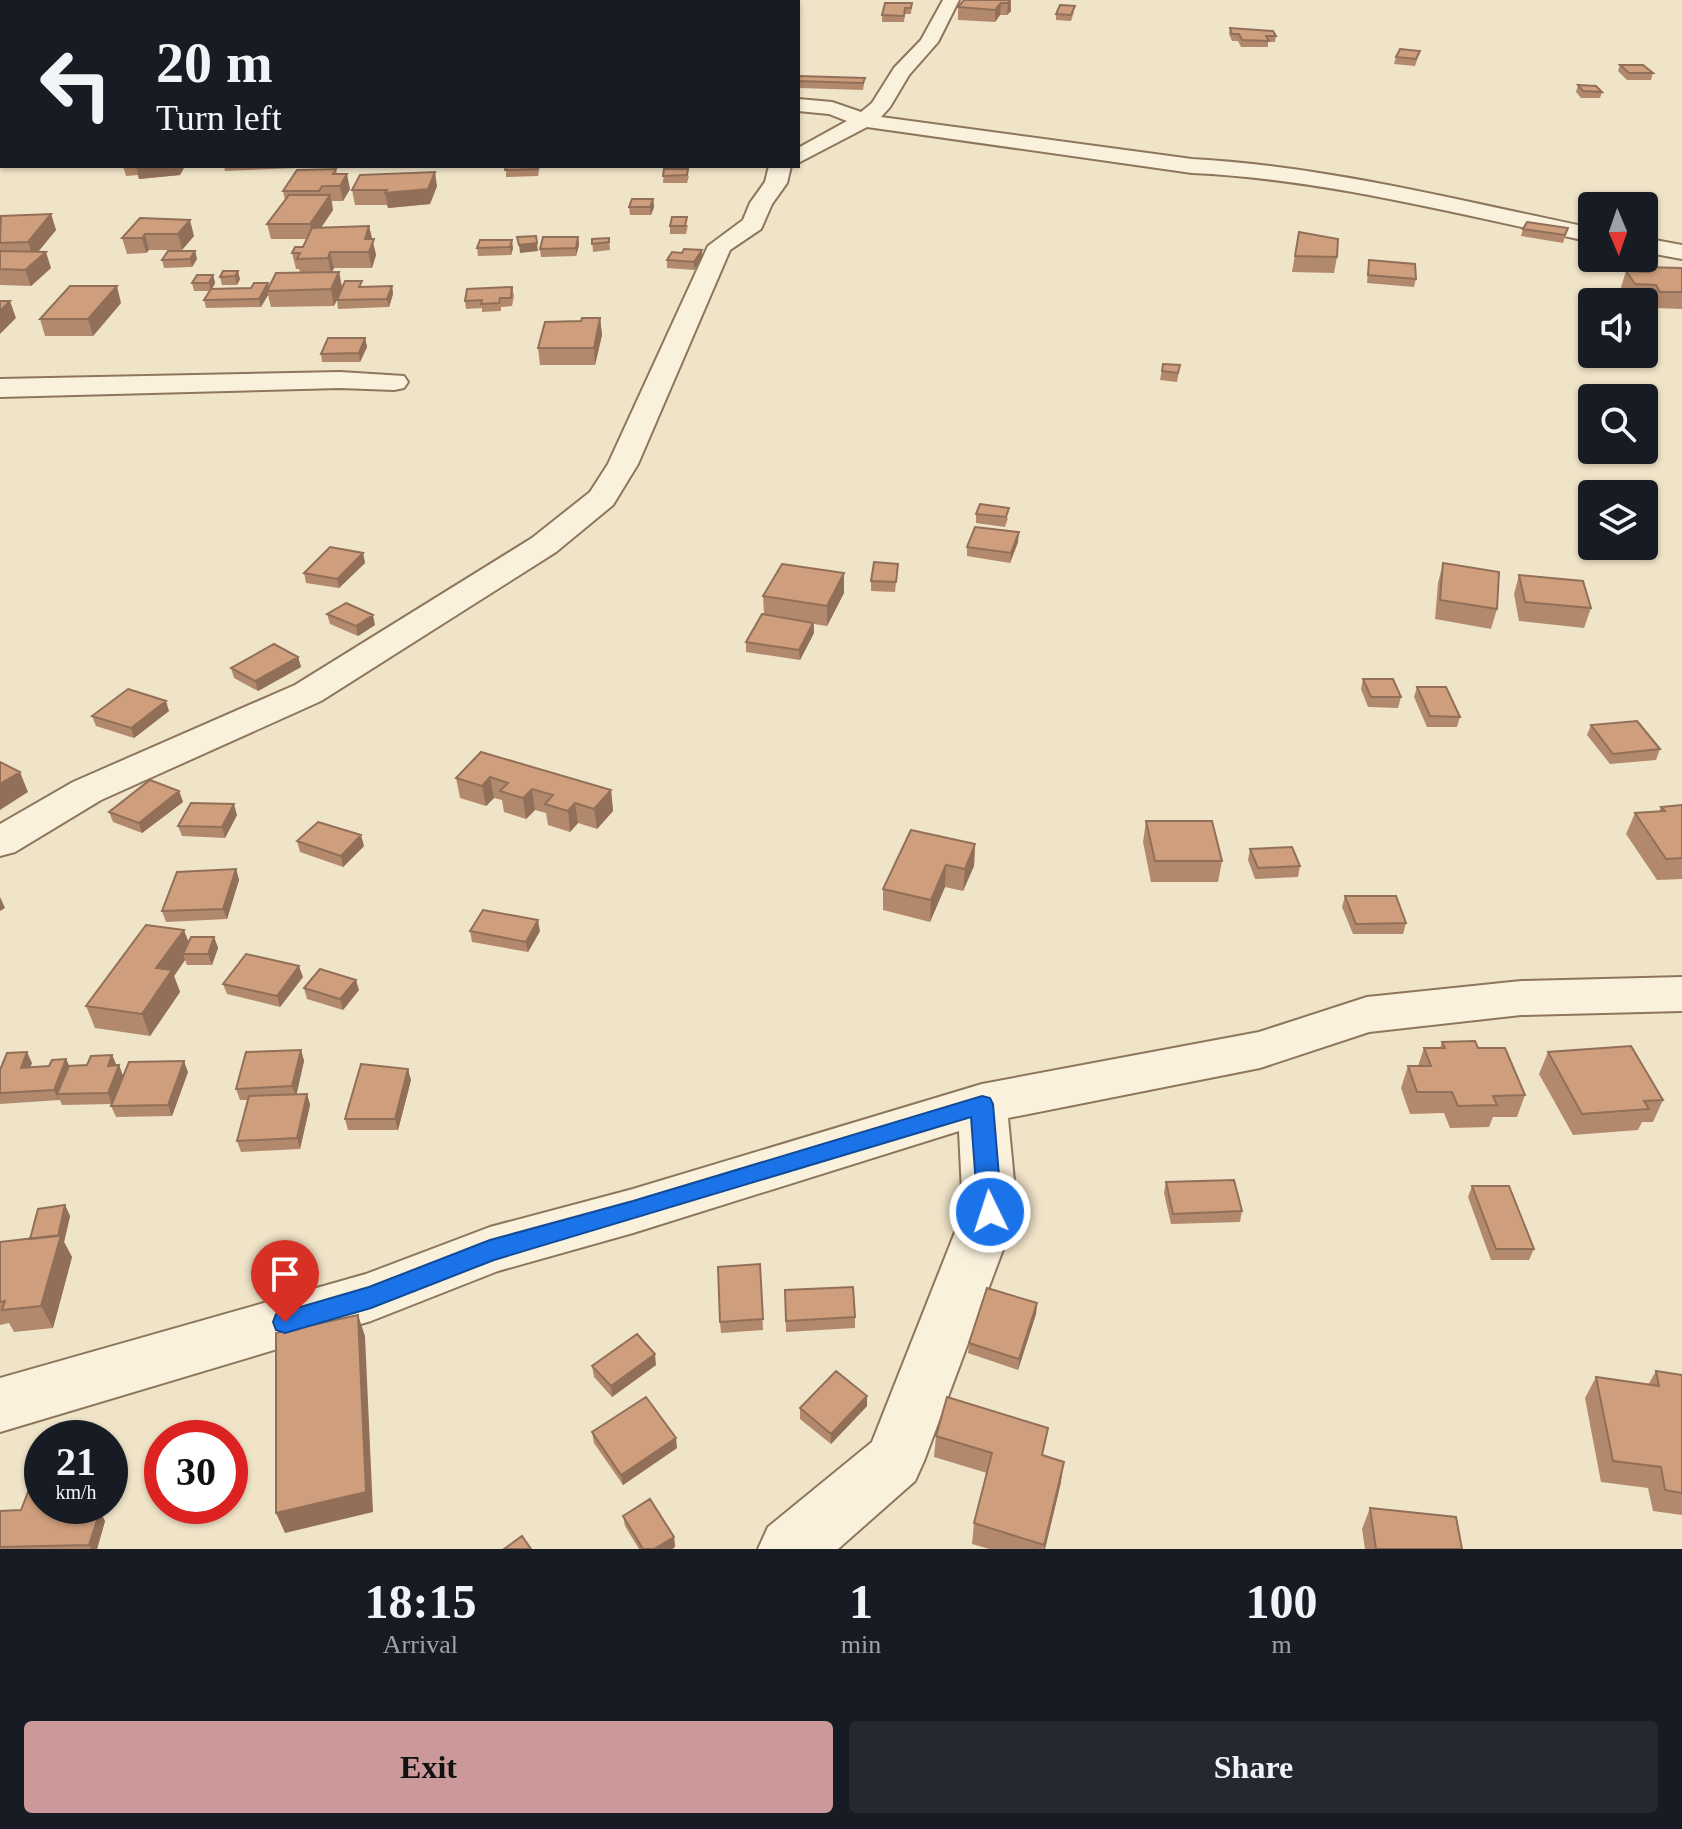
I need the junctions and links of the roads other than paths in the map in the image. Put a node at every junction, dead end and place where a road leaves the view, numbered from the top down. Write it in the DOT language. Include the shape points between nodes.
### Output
graph roads {
  1 [pos="951,0"];
  2 [pos="800,105"];
  3 [pos="864,120"];
  4 [pos="800,156"];
  5 [pos="780,168"];
  6 [pos="1578,232"];
  7 [pos="1658,248"];
  8 [pos="1682,252"];
  9 [pos="394,382"];
  10 [pos="0,388"];
  11 [pos="0,842"];
  12 [pos="1682,994"];
  13 [pos="982,1104"];
  14 [pos="0,1405"];
  15 [pos="790,1549"];
  1 -- 3 [label="street" via="929,42"];
  2 -- 3 [label="street" via="832,108"];
  3 -- 4 [label="street"];
  3 -- 6 [label="street" via="1233,168"];
  5 -- 11 [label="street" via="753,224 720,246 623,464 602,498 532,553 308,693 87,791"];
  7 -- 8 [label="street"];
  9 -- 10 [label="street"];
  12 -- 13 [label="street" via="1521,998 1367,1015 1260,1050"];
  13 -- 14 [label="street" via="490,1250 371,1297"];
  13 -- 15 [label="street" via="990,1212 894,1461"];
}
